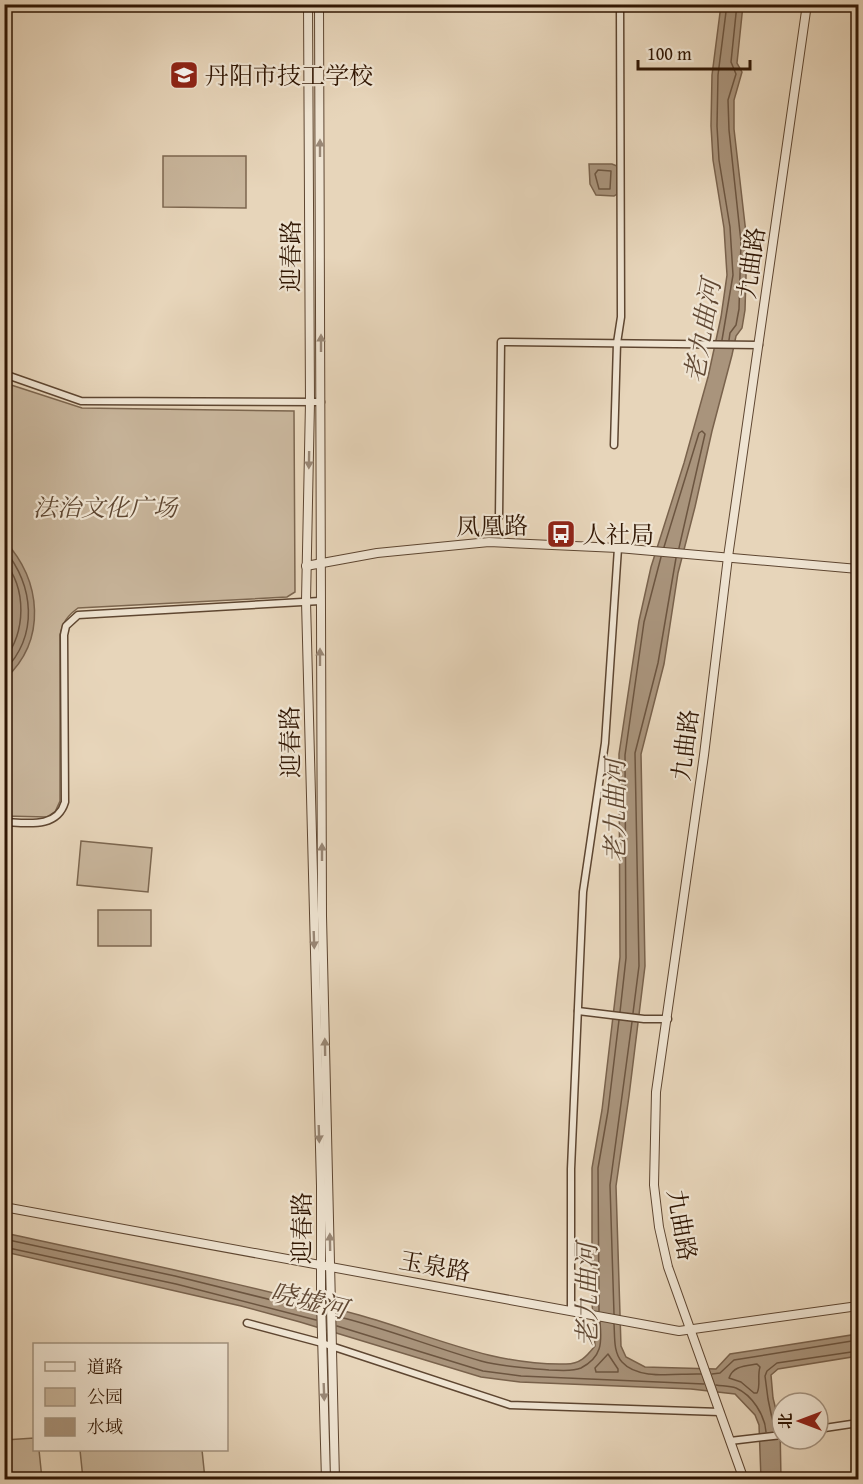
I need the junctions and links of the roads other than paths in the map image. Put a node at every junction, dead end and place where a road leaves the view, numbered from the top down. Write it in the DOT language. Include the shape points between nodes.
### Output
graph roads {
  1 [pos="308,4"];
  2 [pos="319,4"];
  3 [pos="620,4"];
  4 [pos="807,4"];
  5 [pos="618,343"];
  6 [pos="759,345"];
  7 [pos="4,374"];
  8 [pos="310,402"];
  9 [pos="321,402"];
  10 [pos="614,445"];
  11 [pos="499,518"];
  12 [pos="618,548"];
  13 [pos="728,557"];
  14 [pos="320,564"];
  15 [pos="306,566"];
  16 [pos="858,569"];
  17 [pos="320,601"];
  18 [pos="306,602"];
  19 [pos="4,822"];
  20 [pos="578,1011"];
  21 [pos="668,1019"];
  22 [pos="4,1207"];
  23 [pos="321,1265"];
  24 [pos="330,1267"];
  25 [pos="858,1306"];
  26 [pos="571,1311"];
  27 [pos="247,1323"];
  28 [pos="691,1330"];
  29 [pos="332,1342"];
  30 [pos="322,1343"];
  31 [pos="720,1412"];
  32 [pos="858,1423"];
  33 [pos="830,1427"];
  34 [pos="770,1436"];
  35 [pos="730,1441"];
  36 [pos="327,1479"];
  37 [pos="335,1479"];
  38 [pos="744,1479"];
  1 -- 8 [label="street, 迎春路"];
  9 -- 2 [label="street, 迎春路, one-way"];
  3 -- 5 [label="street"];
  4 -- 6 [label="street, 九曲路"];
  5 -- 6 [label="street"];
  5 -- 10 [label="street"];
  5 -- 11 [label="street" via="501,342"];
  6 -- 13 [label="street, 九曲路"];
  7 -- 8 [label="street" via="81,401"];
  8 -- 9 [label="street"];
  8 -- 15 [label="street, 迎春路, one-way"];
  9 -- 14 [label="street, 迎春路"];
  12 -- 13 [label="street, 凤凰路"];
  12 -- 14 [label="street, 凤凰路" via="489,542 377,553"];
  12 -- 20 [label="street" via="605,743 583,892"];
  13 -- 16 [label="street, 凤凰路"];
  13 -- 21 [label="street, 九曲路"];
  14 -- 15 [label="street, 凤凰路"];
  14 -- 17 [label="street, 迎春路"];
  15 -- 18 [label="street, 迎春路"];
  17 -- 18 [label="street"];
  24 -- 17 [label="street, 迎春路, one-way"];
  18 -- 19 [label="street" via="85,613 71,620 64,635 63,810 47,822"];
  18 -- 23 [label="street, 迎春路, one-way"];
  20 -- 21 [label="street"];
  20 -- 26 [label="street" via="571,1169"];
  21 -- 28 [label="street, 九曲路" via="657,1092 654,1185 668,1267"];
  22 -- 23 [label="street, 玉泉路"];
  23 -- 24 [label="street, 玉泉路"];
  23 -- 30 [label="street, 迎春路"];
  24 -- 26 [label="street, 玉泉路"];
  24 -- 29 [label="street, 迎春路"];
  25 -- 28 [label="street, 玉泉路"];
  26 -- 28 [label="street, 玉泉路"];
  27 -- 30 [label="street"];
  28 -- 31 [label="street, 九曲路"];
  29 -- 30 [label="street"];
  29 -- 31 [label="street" via="510,1405"];
  29 -- 37 [label="street, 迎春路"];
  30 -- 36 [label="street, 迎春路, one-way"];
  31 -- 35 [label="street, 九曲路"];
  32 -- 33 [label="street"];
  34 -- 35 [label="street"];
  35 -- 38 [label="street, 九曲路"];
}
